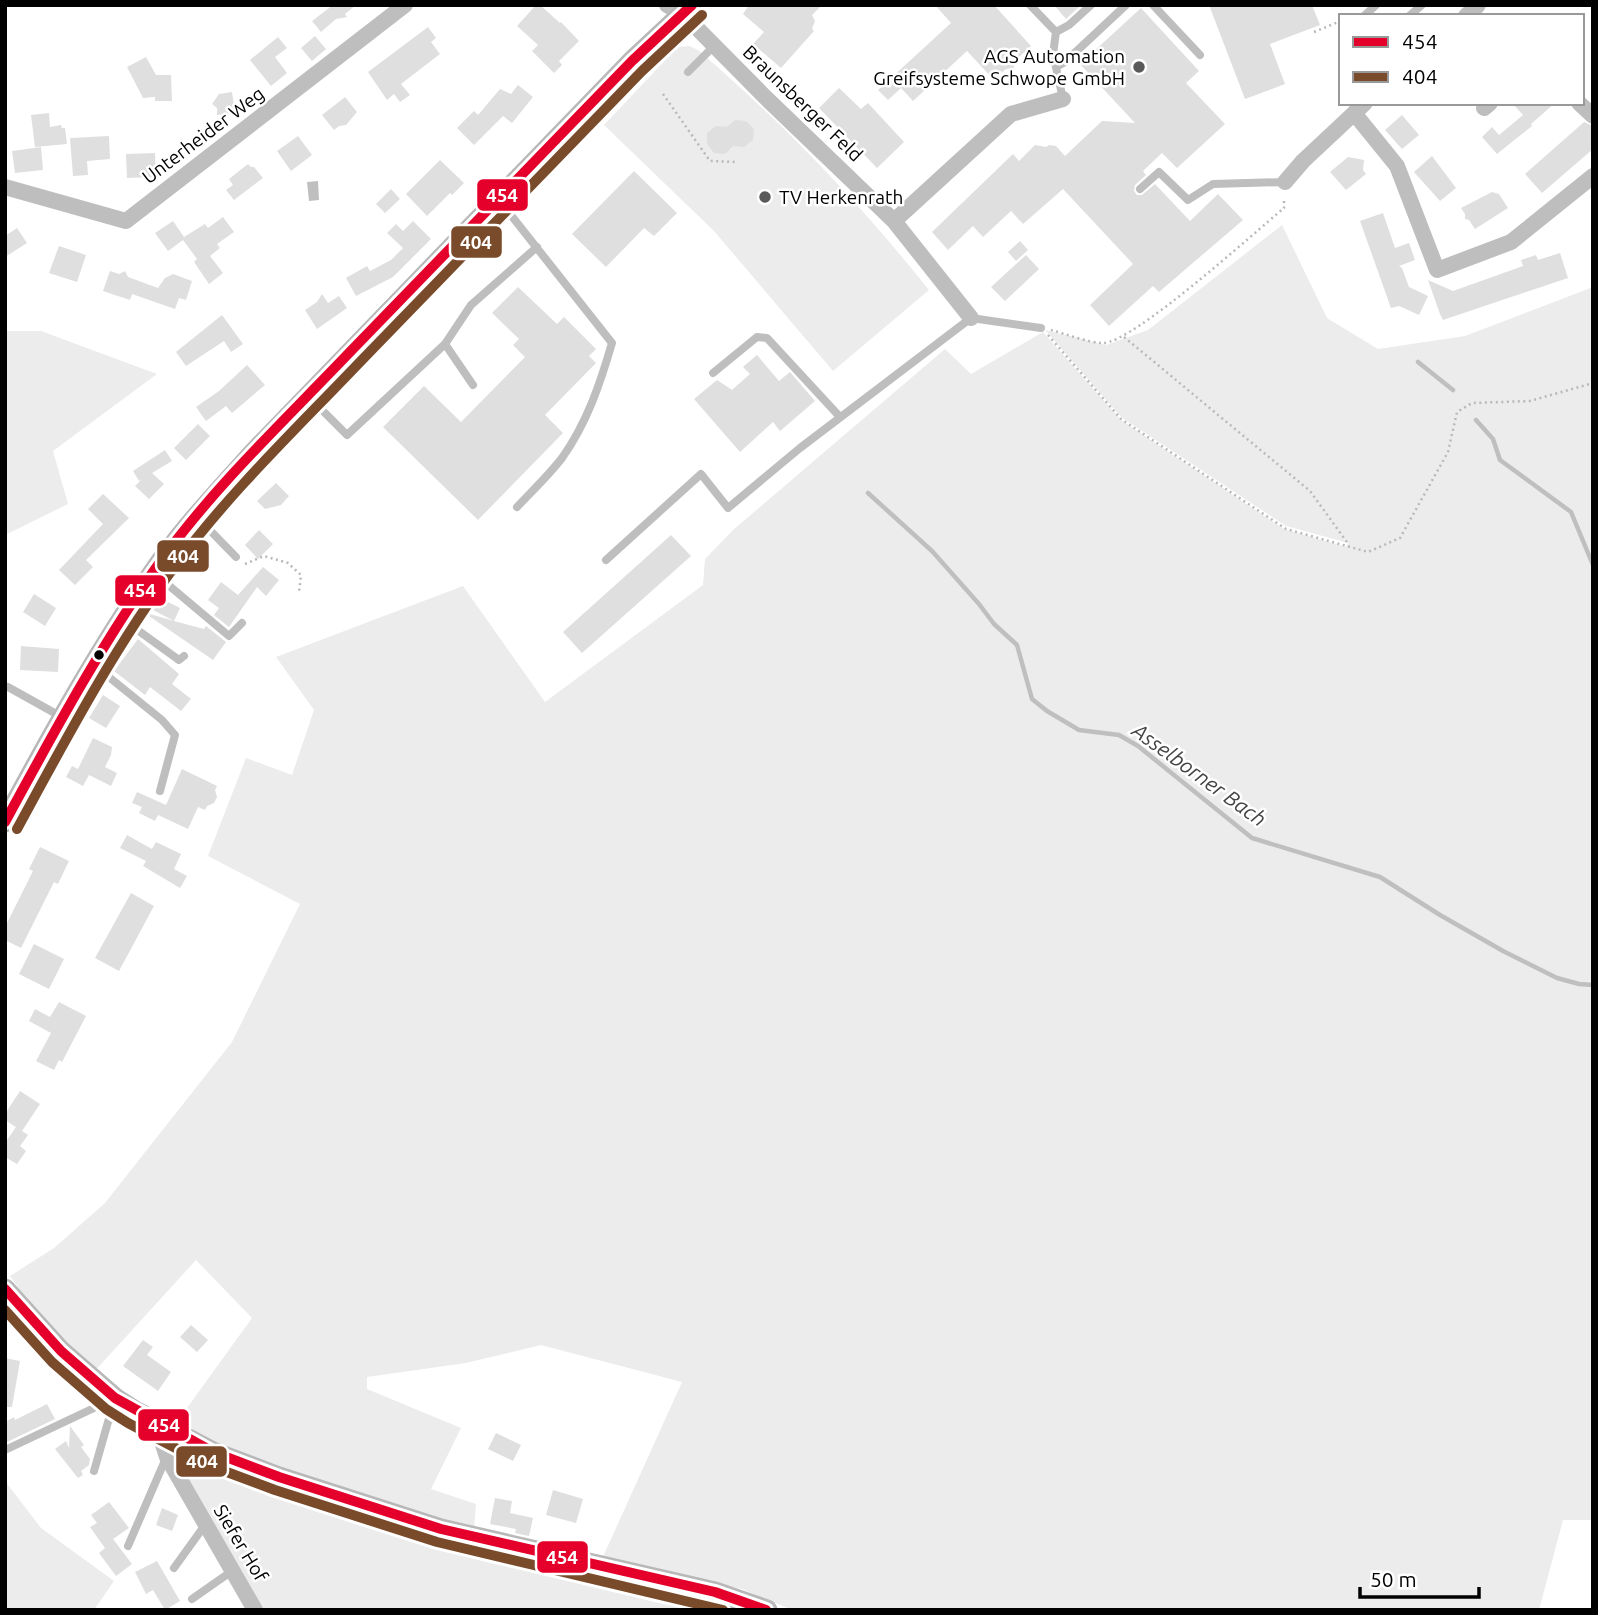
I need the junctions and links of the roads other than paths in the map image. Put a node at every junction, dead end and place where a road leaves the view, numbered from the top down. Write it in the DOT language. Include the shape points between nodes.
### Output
graph roads {
  1 [pos="405,5"];
  2 [pos="1030,5"];
  3 [pos="1091,5"];
  4 [pos="1126,5"];
  5 [pos="1153,5"];
  6 [pos="681,8"];
  7 [pos="1056,32"];
  8 [pos="714,46"];
  9 [pos="1200,55"];
  10 [pos="1056,67"];
  11 [pos="688,72"];
  12 [pos="1063,99"];
  13 [pos="1360,108"];
  14 [pos="1593,176"];
  15 [pos="1285,182"];
  16 [pos="5,187"];
  17 [pos="1140,189"];
  18 [pos="498,200"];
  19 [pos="894,221"];
  20 [pos="537,247"];
  21 [pos="971,318"];
  22 [pos="1041,328"];
  23 [pos="445,344"];
  24 [pos="713,373"];
  25 [pos="473,385"];
  26 [pos="308,396"];
  27 [pos="840,417"];
  28 [pos="517,507"];
  29 [pos="196,516"];
  30 [pos="236,557"];
  31 [pos="606,560"];
  32 [pos="153,572"];
  33 [pos="122,619"];
  34 [pos="242,623"];
  35 [pos="184,656"];
  36 [pos="94,666"];
  37 [pos="8,687"];
  38 [pos="62,716"];
  39 [pos="160,791"];
  40 [pos="5,822"];
  41 [pos="5,1289"];
  42 [pos="115,1398"];
  43 [pos="156,1423"];
  44 [pos="5,1450"];
  45 [pos="167,1457"];
  46 [pos="94,1471"];
  47 [pos="205,1525"];
  48 [pos="128,1546"];
  49 [pos="174,1568"];
  50 [pos="233,1570"];
  51 [pos="192,1599"];
  52 [pos="255,1610"];
  53 [pos="767,1610"];
  1 -- 16 [label="street, Unterheider Weg" via="126,221"];
  2 -- 7 [label="lane"];
  3 -- 7 [label="lane"];
  4 -- 10 [label="lane"];
  5 -- 9 [label="lane"];
  6 -- 8 [label="street, Braunsberger Feld"];
  6 -- 18 [label="main road"];
  7 -- 10 [label="lane"];
  8 -- 11 [label="lane"];
  8 -- 19 [label="street, Braunsberger Feld"];
  10 -- 12 [label="lane"];
  12 -- 19 [label="street" via="1011,114"];
  13 -- 14 [label="street" via="1396,166 1437,270 1511,242"];
  13 -- 15 [label="street"];
  15 -- 17 [label="lane" via="1213,184 1188,200 1159,172"];
  18 -- 20 [label="lane"];
  18 -- 26 [label="main road"];
  19 -- 21 [label="street, Braunsberger Feld"];
  20 -- 23 [label="lane" via="471,305"];
  20 -- 28 [label="lane" via="612,343 598,391 578,433 561,460"];
  21 -- 22 [label="lane"];
  21 -- 27 [label="lane"];
  23 -- 25 [label="lane"];
  23 -- 26 [label="lane" via="347,435"];
  24 -- 27 [label="lane" via="763,336"];
  26 -- 29 [label="main road"];
  27 -- 31 [label="lane" via="728,508 701,474"];
  29 -- 30 [label="lane"];
  29 -- 32 [label="main road"];
  32 -- 33 [label="main road"];
  32 -- 34 [label="lane" via="229,636"];
  33 -- 35 [label="lane" via="179,660"];
  33 -- 36 [label="main road"];
  36 -- 38 [label="main road"];
  36 -- 39 [label="lane" via="175,735"];
  37 -- 38 [label="lane"];
  38 -- 40 [label="main road"];
  41 -- 42 [label="main road" via="61,1351"];
  42 -- 43 [label="main road"];
  42 -- 44 [label="lane"];
  42 -- 46 [label="lane"];
  43 -- 45 [label="street, Siefer Hof"];
  43 -- 53 [label="main road" via="268,1473 397,1516 715,1592"];
  45 -- 47 [label="street, Siefer Hof"];
  45 -- 48 [label="lane"];
  47 -- 49 [label="lane"];
  47 -- 50 [label="street, Siefer Hof"];
  50 -- 51 [label="lane"];
  50 -- 52 [label="street, Siefer Hof"];
}
